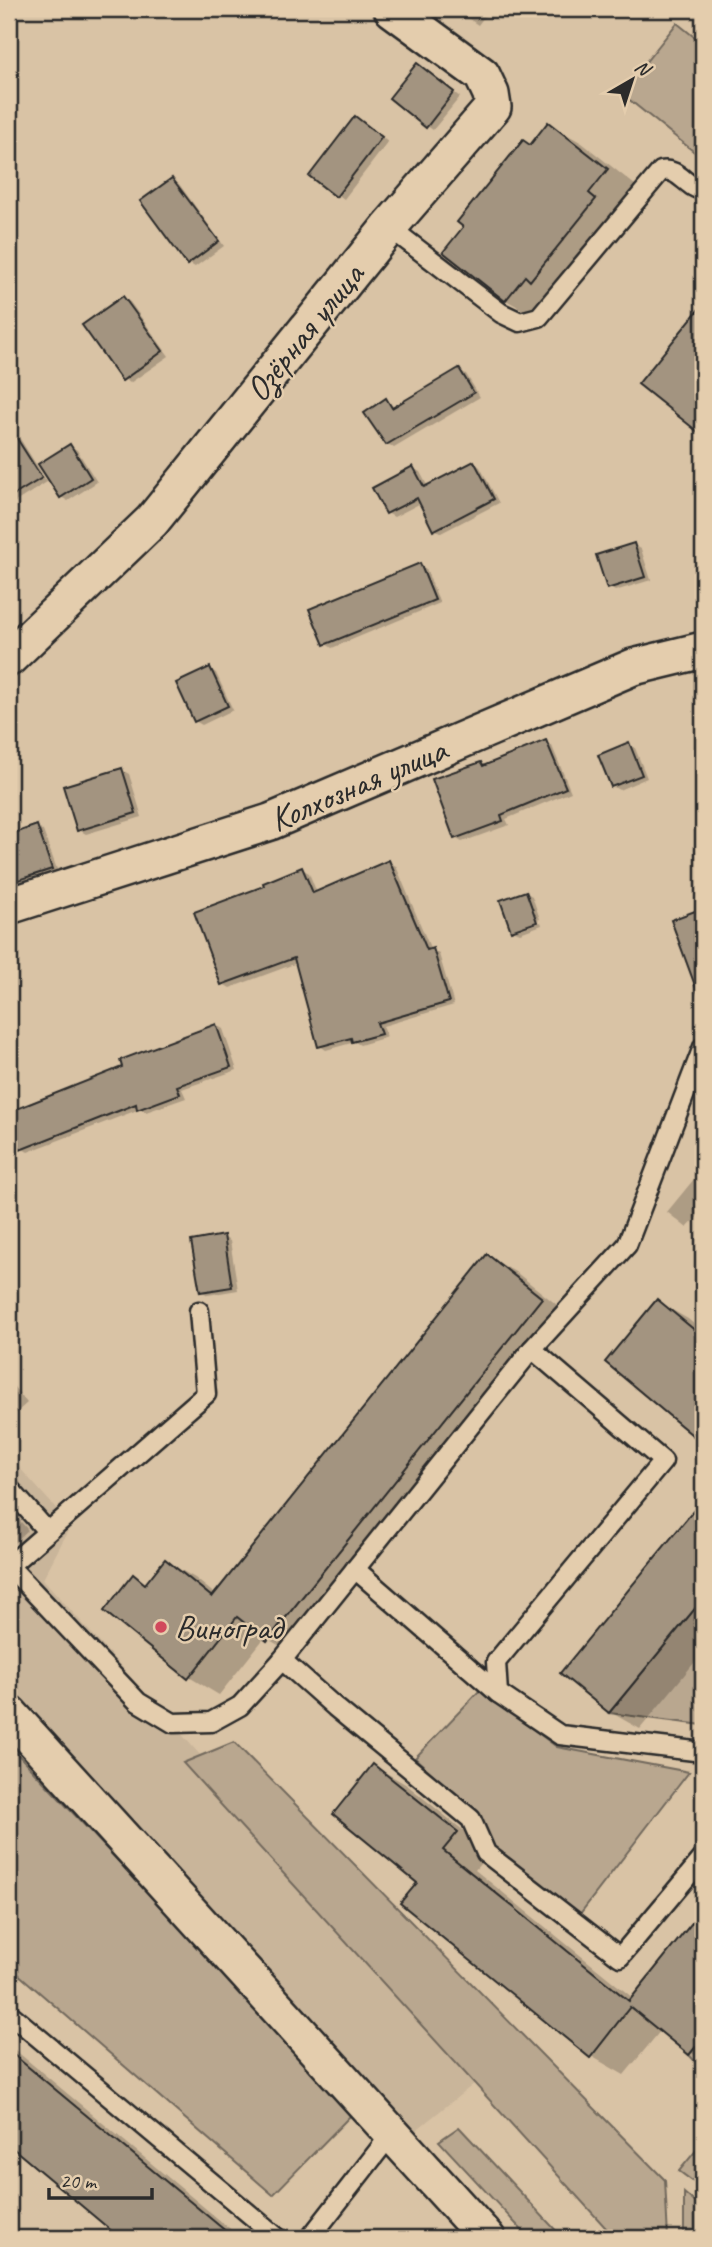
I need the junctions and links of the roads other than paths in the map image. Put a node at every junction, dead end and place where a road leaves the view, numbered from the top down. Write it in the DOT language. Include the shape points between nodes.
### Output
graph roads {
  1 [pos="392,9"];
  2 [pos="703,190"];
  3 [pos="389,227"];
  4 [pos="703,650"];
  5 [pos="9,658"];
  6 [pos="9,906"];
  7 [pos="703,1047"];
  8 [pos="199,1311"];
  9 [pos="532,1349"];
  10 [pos="9,1488"];
  11 [pos="47,1531"];
  12 [pos="9,1565"];
  13 [pos="355,1569"];
  14 [pos="282,1660"];
  15 [pos="498,1693"];
  16 [pos="9,1713"];
  17 [pos="703,1752"];
  18 [pos="703,1858"];
  19 [pos="9,2013"];
  20 [pos="392,2133"];
  21 [pos="278,2238"];
  22 [pos="310,2238"];
  23 [pos="488,2238"];
  1 -- 3 [label="street, Озёрная улица" via="482,75 493,107"];
  2 -- 3 [label="lane" via="673,171 661,171 539,317 520,322 501,313"];
  3 -- 5 [label="street, Озёрная улица" via="152,522"];
  4 -- 6 [label="street, Колхозная улица" via="633,667 270,822"];
  7 -- 9 [label="lane" via="627,1245"];
  8 -- 11 [label="lane" via="205,1394"];
  9 -- 13 [label="lane"];
  9 -- 15 [label="lane" via="663,1461 496,1662"];
  10 -- 11 [label="lane"];
  11 -- 12 [label="lane"];
  12 -- 14 [label="lane" via="138,1702 173,1723 211,1723 240,1706"];
  13 -- 14 [label="lane"];
  13 -- 15 [label="lane"];
  14 -- 18 [label="lane" via="471,1819 486,1853 620,1957"];
  15 -- 17 [label="lane" via="560,1735"];
  16 -- 20 [label="street"];
  19 -- 21 [label="lane"];
  20 -- 22 [label="lane"];
  20 -- 23 [label="street"];
}
